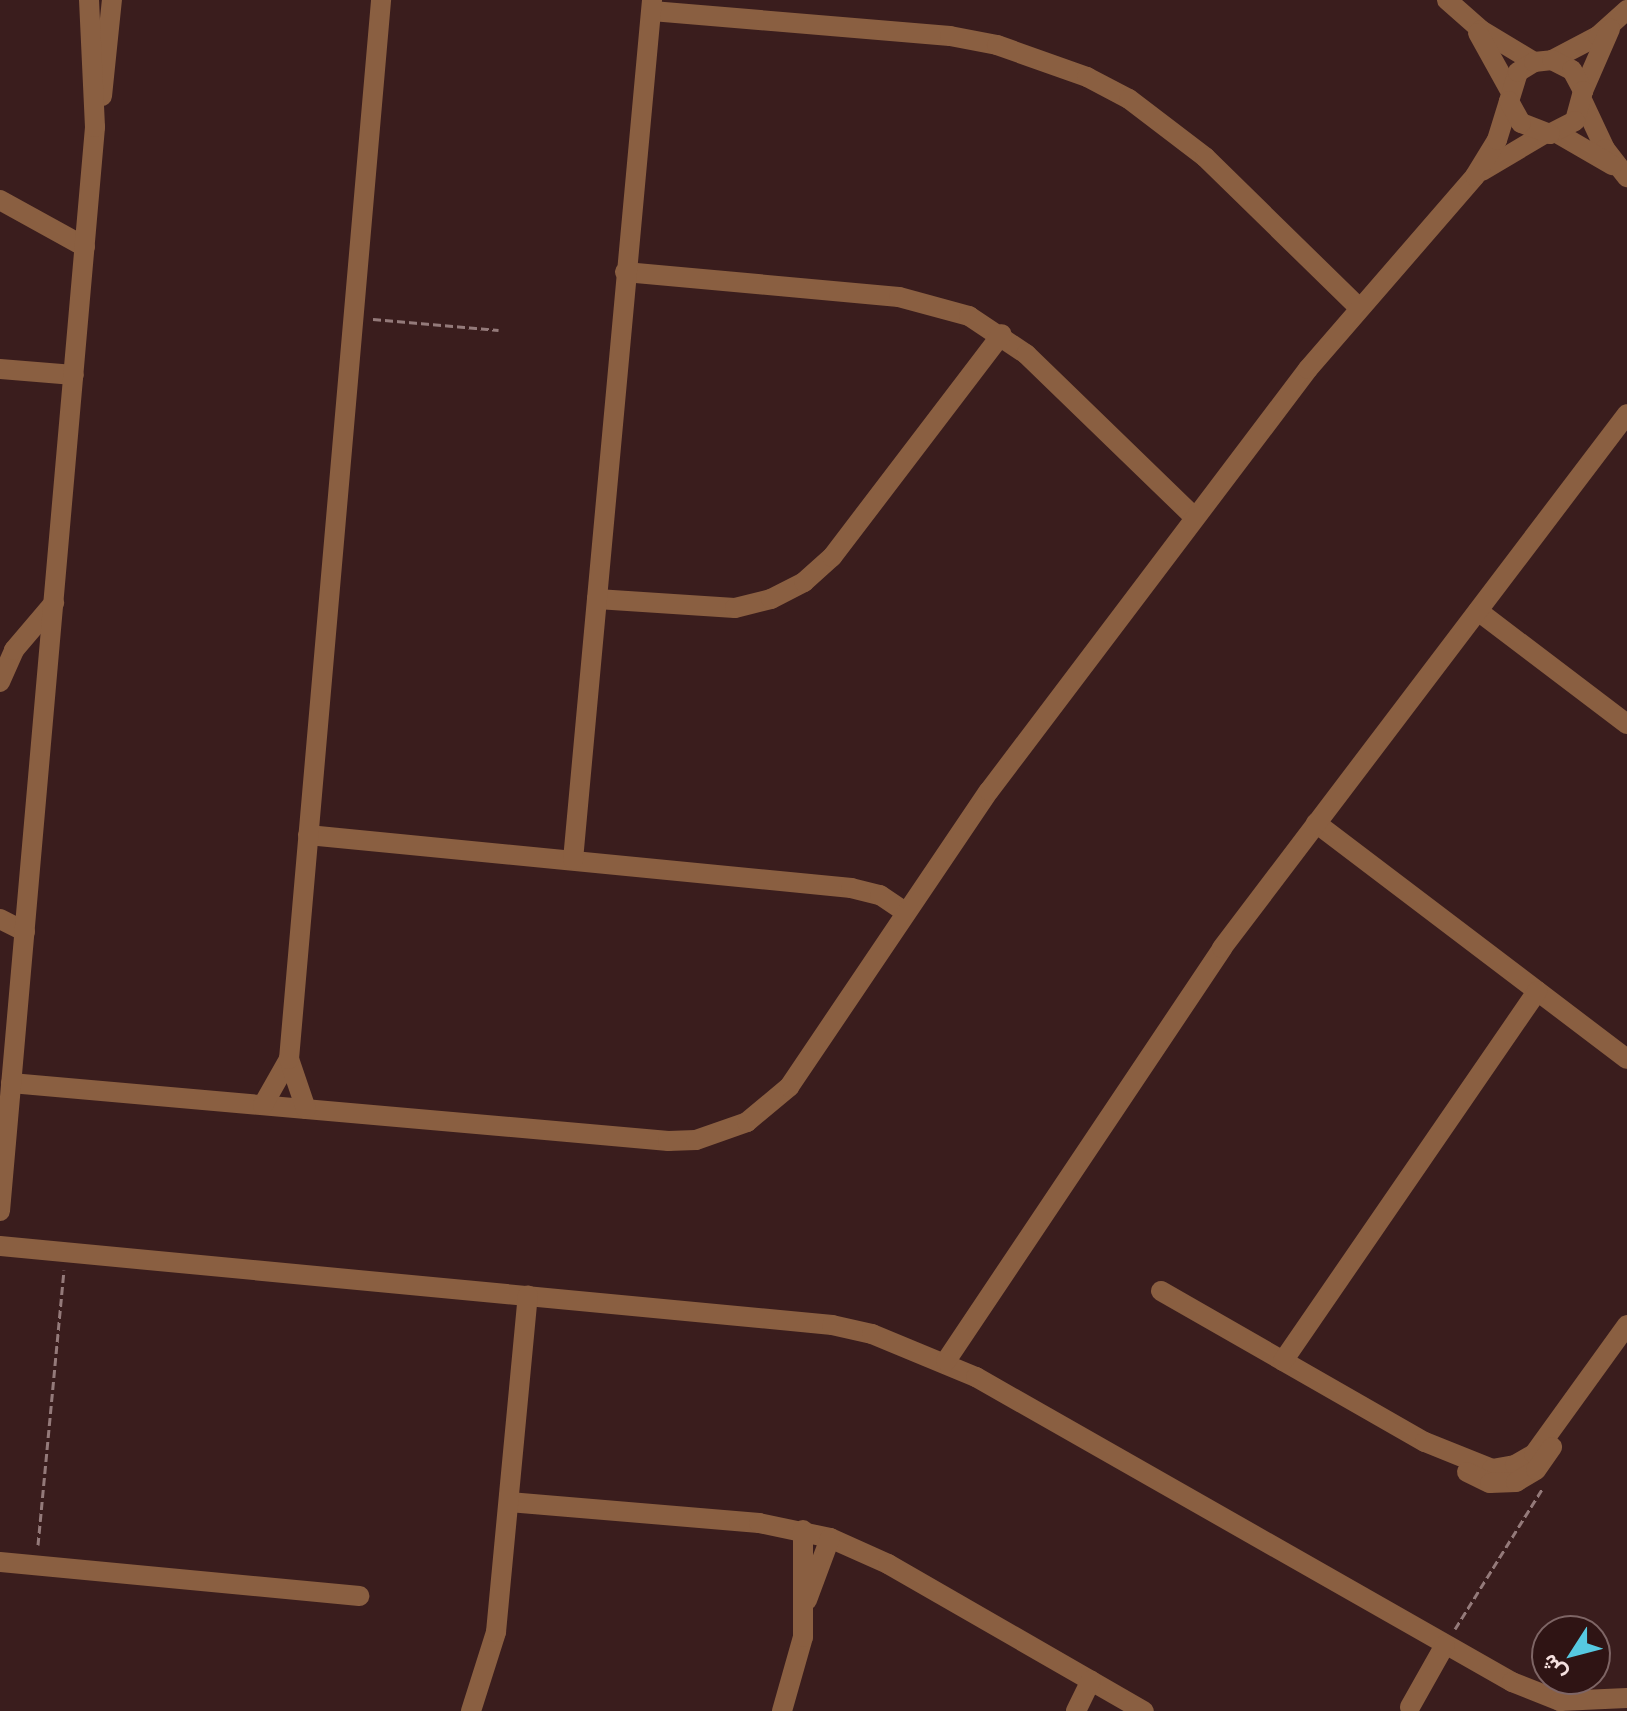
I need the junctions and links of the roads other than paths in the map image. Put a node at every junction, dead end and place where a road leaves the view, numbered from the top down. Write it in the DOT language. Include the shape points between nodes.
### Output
graph roads {
  1 [pos="89,0"];
  2 [pos="112,0"];
  3 [pos="381,0"];
  4 [pos="1447,0"];
  5 [pos="652,6"];
  6 [pos="1627,10"];
  7 [pos="1465,17"];
  8 [pos="1612,25"];
  9 [pos="1543,61"];
  10 [pos="1509,95"];
  11 [pos="1583,96"];
  12 [pos="95,127"];
  13 [pos="1550,133"];
  14 [pos="1475,176"];
  15 [pos="1626,176"];
  16 [pos="0,200"];
  17 [pos="85,247"];
  18 [pos="625,272"];
  19 [pos="1358,307"];
  20 [pos="1002,334"];
  21 [pos="0,369"];
  22 [pos="74,375"];
  23 [pos="1627,414"];
  24 [pos="1195,518"];
  25 [pos="597,599"];
  26 [pos="54,603"];
  27 [pos="1478,611"];
  28 [pos="0,682"];
  29 [pos="1627,724"];
  30 [pos="1316,823"];
  31 [pos="308,835"];
  32 [pos="573,860"];
  33 [pos="905,912"];
  34 [pos="0,919"];
  35 [pos="25,932"];
  36 [pos="1537,991"];
  37 [pos="9,1006"];
  38 [pos="289,1059"];
  39 [pos="1627,1059"];
  40 [pos="11,1083"];
  41 [pos="263,1105"];
  42 [pos="306,1109"];
  43 [pos="0,1211"];
  44 [pos="0,1246"];
  45 [pos="1161,1291"];
  46 [pos="528,1296"];
  47 [pos="1627,1325"];
  48 [pos="946,1361"];
  49 [pos="1283,1361"];
  50 [pos="1577,1400"];
  51 [pos="1425,1442"];
  52 [pos="509,1502"];
  53 [pos="803,1530"];
  54 [pos="830,1538"];
  55 [pos="0,1562"];
  56 [pos="359,1596"];
  57 [pos="804,1611"];
  58 [pos="1445,1645"];
  59 [pos="1091,1680"];
  60 [pos="1512,1682"];
  61 [pos="1627,1698"];
  62 [pos="1410,1707"];
  63 [pos="471,1711"];
  64 [pos="782,1711"];
  65 [pos="1076,1711"];
  66 [pos="1144,1711"];
  67 [pos="1545,1711"];
  1 -- 12 [label="street"];
  2 -- 12 [label="street"];
  3 -- 31 [label="street"];
  4 -- 7 [label="street"];
  5 -- 18 [label="street"];
  5 -- 19 [label="street" via="950,36 997,45 1087,77 1129,99 1205,157"];
  6 -- 8 [label="street"];
  7 -- 9 [label="street"];
  7 -- 10 [label="street"];
  8 -- 9 [label="street"];
  8 -- 11 [label="street"];
  9 -- 10 [label="street" via="1518,72"];
  9 -- 11 [label="street" via="1572,70"];
  10 -- 13 [label="street" via="1521,123"];
  10 -- 14 [label="street" via="1497,140"];
  11 -- 13 [label="street" via="1575,121"];
  11 -- 15 [label="street" via="1600,141"];
  12 -- 17 [label="street"];
  13 -- 14 [label="street"];
  13 -- 15 [label="street"];
  14 -- 19 [label="street"];
  16 -- 17 [label="street"];
  17 -- 22 [label="street"];
  18 -- 20 [label="street" via="899,297 935,304"];
  18 -- 25 [label="street"];
  19 -- 24 [label="street"];
  20 -- 24 [label="street"];
  20 -- 25 [label="street" via="832,557 804,582 771,599 735,608"];
  21 -- 22 [label="street"];
  22 -- 26 [label="street"];
  23 -- 27 [label="street"];
  24 -- 33 [label="street"];
  25 -- 32 [label="street"];
  26 -- 28 [label="street" via="14,650"];
  26 -- 35 [label="street"];
  27 -- 29 [label="street"];
  27 -- 30 [label="street"];
  30 -- 36 [label="street"];
  30 -- 48 [label="street" via="1177,1012"];
  31 -- 32 [label="street"];
  31 -- 38 [label="street"];
  32 -- 33 [label="street" via="851,888 880,895"];
  33 -- 42 [label="street" via="789,1087 747,1122 722,1133 668,1141"];
  34 -- 35 [label="street"];
  35 -- 37 [label="street"];
  36 -- 39 [label="street"];
  36 -- 49 [label="street"];
  37 -- 40 [label="street"];
  38 -- 41 [label="street"];
  38 -- 42 [label="street"];
  40 -- 41 [label="street"];
  40 -- 43 [label="street"];
  41 -- 42 [label="street"];
  44 -- 46 [label="street"];
  45 -- 49 [label="street"];
  46 -- 48 [label="street" via="832,1325"];
  46 -- 52 [label="street"];
  47 -- 50 [label="street"];
  48 -- 58 [label="street"];
  49 -- 51 [label="street"];
  50 -- 51 [label="street" via="1534,1454 1515,1465 1481,1467"];
  50 -- 51 [label="street" via="1536,1470 1516,1482 1490,1483 1434,1453"];
  52 -- 53 [label="street"];
  52 -- 63 [label="street" via="496,1632"];
  53 -- 54 [label="street"];
  53 -- 57 [label="street"];
  54 -- 57 [label="street"];
  54 -- 59 [label="street" via="888,1564"];
  55 -- 56 [label="street"];
  57 -- 64 [label="street" via="798,1663"];
  58 -- 60 [label="street"];
  58 -- 62 [label="street"];
  59 -- 65 [label="street"];
  59 -- 66 [label="street"];
  60 -- 61 [label="street" via="1560,1701"];
  60 -- 67 [label="street"];
}
